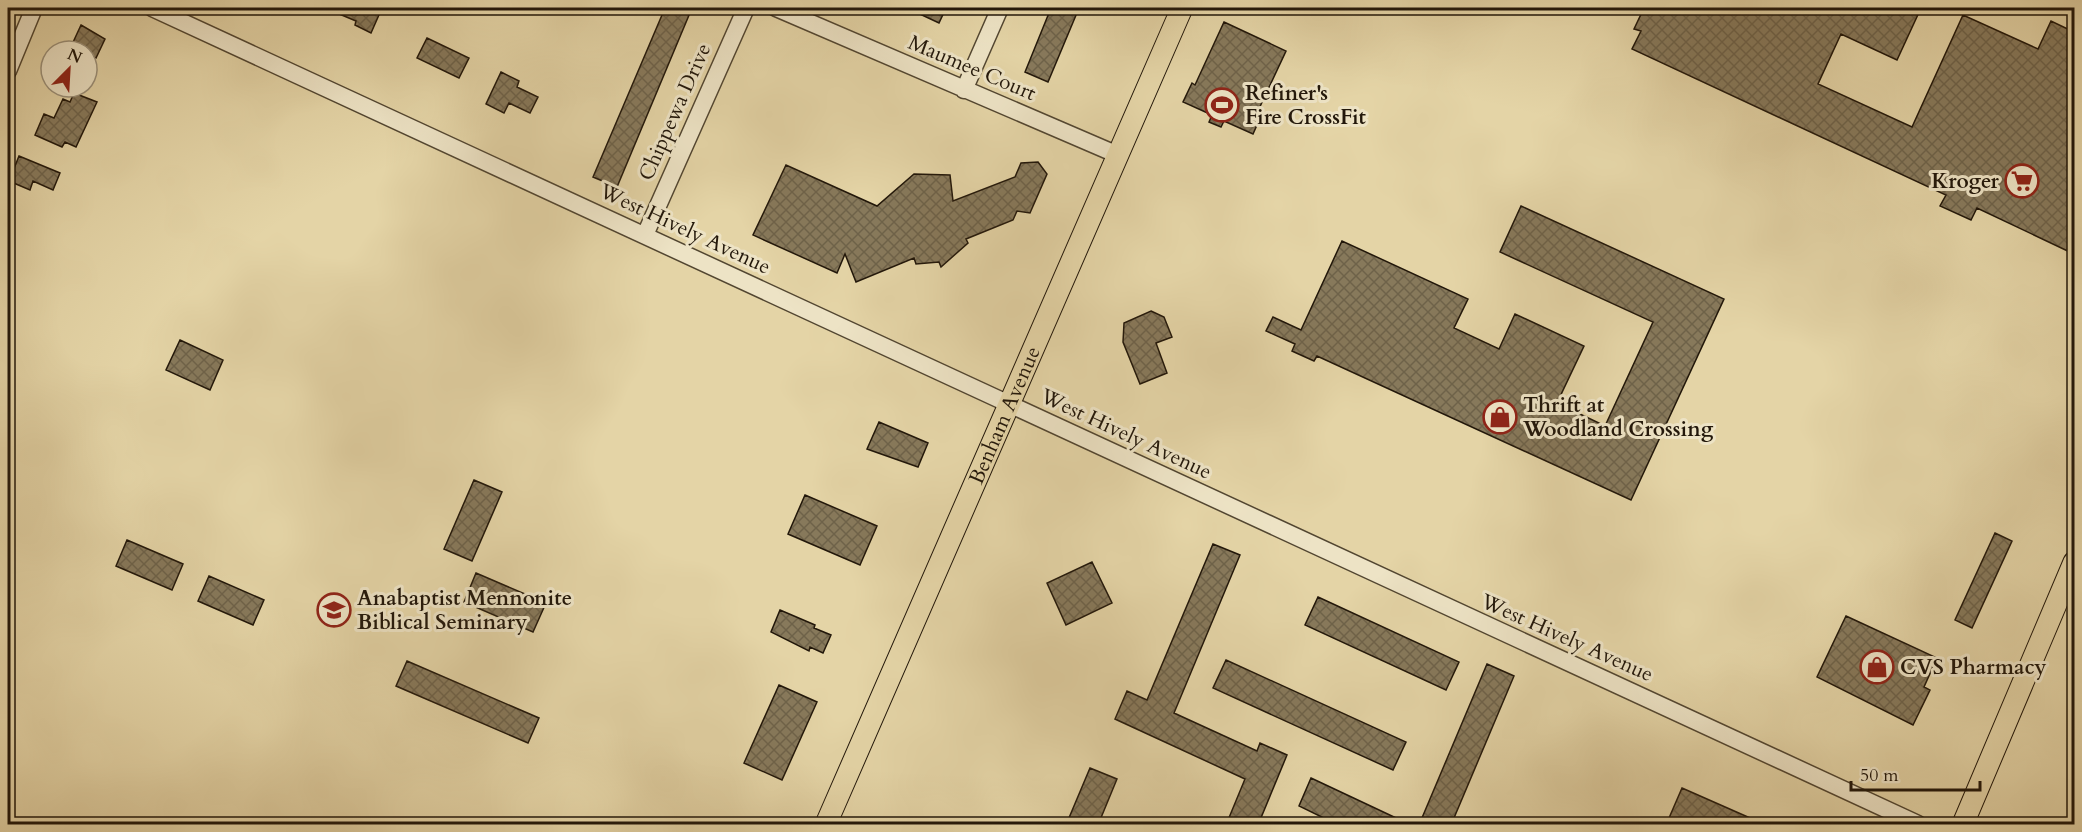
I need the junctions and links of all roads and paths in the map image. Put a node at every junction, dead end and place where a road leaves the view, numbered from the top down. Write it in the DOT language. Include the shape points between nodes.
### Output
graph roads {
  1 [pos="34,8"];
  2 [pos="152,8"];
  3 [pos="746,8"];
  4 [pos="776,8"];
  5 [pos="1000,8"];
  6 [pos="1182,8"];
  7 [pos="8,71"];
  8 [pos="964,90"];
  9 [pos="1118,155"];
  10 [pos="645,235"];
  11 [pos="1009,404"];
  12 [pos="2074,562"];
  13 [pos="826,825"];
  14 [pos="1918,825"];
  15 [pos="1963,825"];
  1 -- 7 [label="street"];
  2 -- 10 [label="street, West Hively Avenue"];
  3 -- 10 [label="street, Chippewa Drive"];
  4 -- 8 [label="street, Maumee Court"];
  5 -- 8 [label="street"];
  6 -- 9 [label="main road, Benham Avenue"];
  8 -- 9 [label="street, Maumee Court"];
  9 -- 11 [label="main road, Benham Avenue"];
  10 -- 11 [label="street, West Hively Avenue"];
  11 -- 13 [label="main road, Benham Avenue"];
  11 -- 14 [label="street, West Hively Avenue"];
  12 -- 15 [label="main road"];
}
